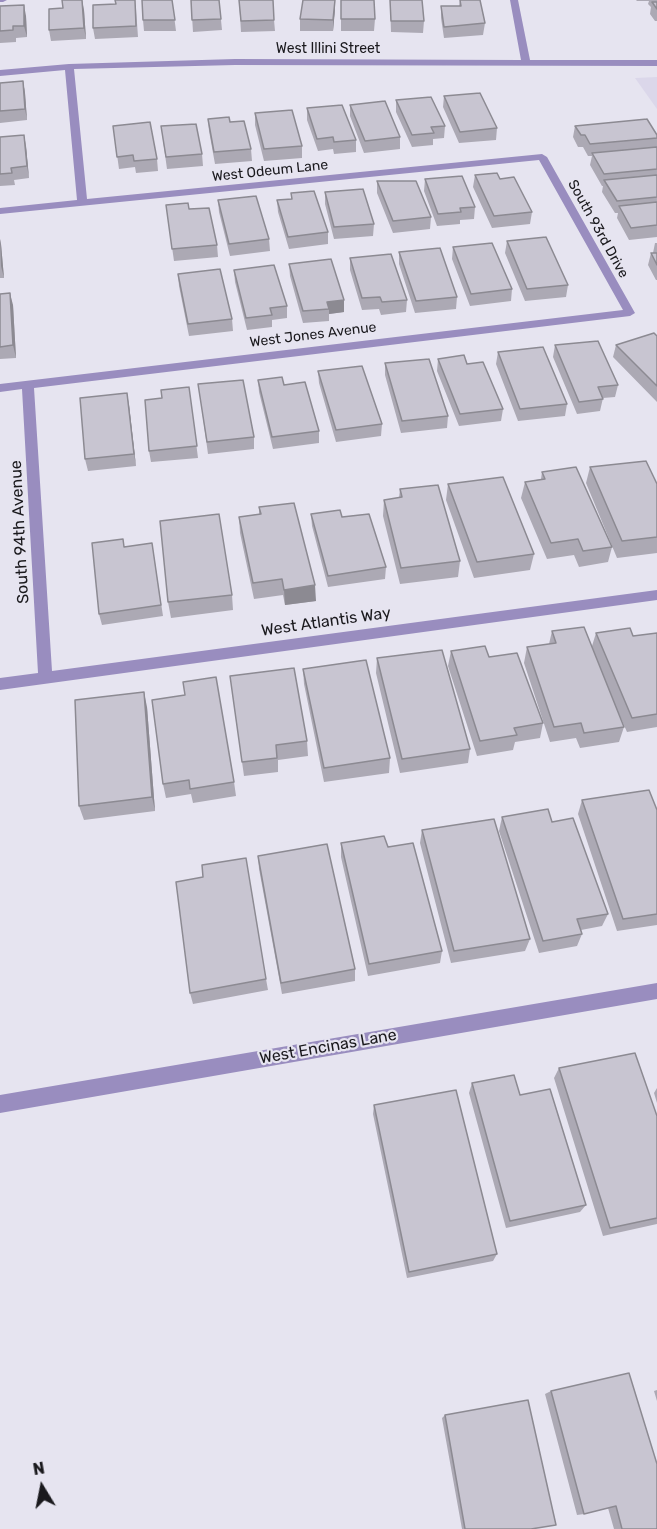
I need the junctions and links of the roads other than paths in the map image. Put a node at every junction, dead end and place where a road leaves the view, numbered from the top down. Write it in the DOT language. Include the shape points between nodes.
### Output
graph roads {
  1 [pos="514,0"];
  2 [pos="526,63"];
  3 [pos="657,63"];
  4 [pos="69,67"];
  5 [pos="0,73"];
  6 [pos="542,157"];
  7 [pos="82,203"];
  8 [pos="0,211"];
  9 [pos="630,313"];
  10 [pos="28,384"];
  11 [pos="0,388"];
  12 [pos="657,595"];
  13 [pos="45,678"];
  14 [pos="0,684"];
  15 [pos="657,991"];
  16 [pos="0,1104"];
  1 -- 2 [label="street"];
  2 -- 3 [label="street, West Illini Street"];
  2 -- 4 [label="street, West Illini Street" via="235,62"];
  4 -- 5 [label="street, West Illini Street"];
  4 -- 7 [label="street"];
  6 -- 7 [label="street, West Odeum Lane"];
  6 -- 9 [label="street, South 93rd Drive"];
  7 -- 8 [label="street, West Odeum Lane"];
  9 -- 10 [label="street, West Jones Avenue"];
  10 -- 11 [label="street, West Jones Avenue"];
  10 -- 13 [label="street, South 94th Avenue"];
  12 -- 13 [label="street, West Atlantis Way"];
  13 -- 14 [label="street, West Atlantis Way"];
  15 -- 16 [label="street, West Encinas Lane"];
}
